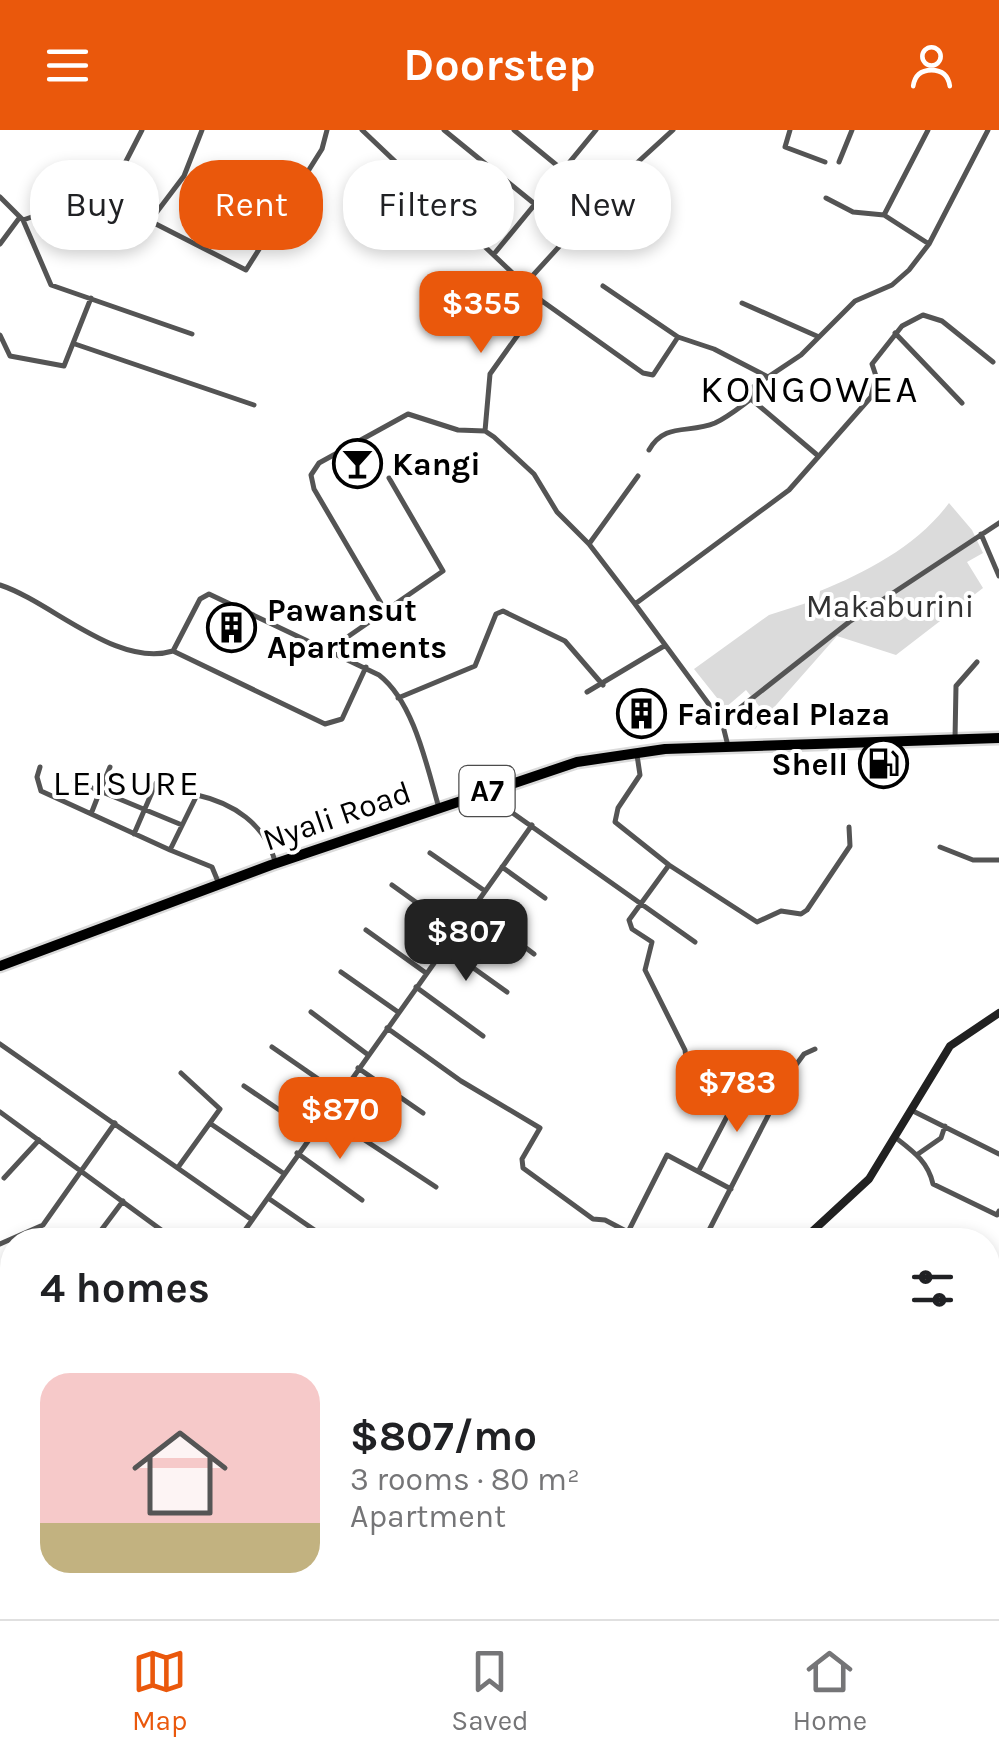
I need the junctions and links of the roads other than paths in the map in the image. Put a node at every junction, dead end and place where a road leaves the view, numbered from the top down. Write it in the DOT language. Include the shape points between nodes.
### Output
graph roads {
  1 [pos="142,130"];
  2 [pos="202,130"];
  3 [pos="327,130"];
  4 [pos="362,130"];
  5 [pos="444,130"];
  6 [pos="514,130"];
  7 [pos="596,130"];
  8 [pos="673,130"];
  9 [pos="790,130"];
  10 [pos="852,130"];
  11 [pos="928,130"];
  12 [pos="987,130"];
  13 [pos="127,160"];
  14 [pos="550,160"];
  15 [pos="574,160"];
  16 [pos="825,162"];
  17 [pos="839,162"];
  18 [pos="0,198"];
  19 [pos="826,198"];
  20 [pos="534,204"];
  21 [pos="159,208"];
  22 [pos="534,208"];
  23 [pos="884,215"];
  24 [pos="30,216"];
  25 [pos="21,219"];
  26 [pos="159,225"];
  27 [pos="0,244"];
  28 [pos="929,244"];
  29 [pos="494,254"];
  30 [pos="525,284"];
  31 [pos="603,286"];
  32 [pos="91,298"];
  33 [pos="542,302"];
  34 [pos="742,303"];
  35 [pos="895,333"];
  36 [pos="192,334"];
  37 [pos="0,335"];
  38 [pos="678,337"];
  39 [pos="819,337"];
  40 [pos="75,344"];
  41 [pos="992,362"];
  42 [pos="768,378"];
  43 [pos="751,399"];
  44 [pos="962,403"];
  45 [pos="254,405"];
  46 [pos="485,431"];
  47 [pos="649,450"];
  48 [pos="817,455"];
  49 [pos="638,476"];
  50 [pos="390,478"];
  51 [pos="999,523"];
  52 [pos="981,534"];
  53 [pos="590,544"];
  54 [pos="999,576"];
  55 [pos="0,584"];
  56 [pos="635,604"];
  57 [pos="386,610"];
  58 [pos="346,638"];
  59 [pos="664,646"];
  60 [pos="173,651"];
  61 [pos="977,662"];
  62 [pos="366,667"];
  63 [pos="604,685"];
  64 [pos="587,692"];
  65 [pos="398,698"];
  66 [pos="722,722"];
  67 [pos="999,738"];
  68 [pos="955,739"];
  69 [pos="728,746"];
  70 [pos="636,752"];
  71 [pos="40,767"];
  72 [pos="110,767"];
  73 [pos="74,780"];
  74 [pos="156,783"];
  75 [pos="495,788"];
  76 [pos="100,791"];
  77 [pos="439,808"];
  78 [pos="146,809"];
  79 [pos="91,814"];
  80 [pos="182,825"];
  81 [pos="532,825"];
  82 [pos="849,827"];
  83 [pos="134,834"];
  84 [pos="940,847"];
  85 [pos="170,850"];
  86 [pos="430,853"];
  87 [pos="999,860"];
  88 [pos="276,864"];
  89 [pos="669,865"];
  90 [pos="502,867"];
  91 [pos="219,884"];
  92 [pos="392,884"];
  93 [pos="485,891"];
  94 [pos="544,898"];
  95 [pos="640,902"];
  96 [pos="473,908"];
  97 [pos="366,930"];
  98 [pos="456,931"];
  99 [pos="696,942"];
  100 [pos="444,948"];
  101 [pos="534,954"];
  102 [pos="0,966"];
  103 [pos="341,972"];
  104 [pos="426,972"];
  105 [pos="416,987"];
  106 [pos="507,992"];
  107 [pos="311,1012"];
  108 [pos="398,1012"];
  109 [pos="999,1013"];
  110 [pos="387,1028"];
  111 [pos="483,1036"];
  112 [pos="2,1047"];
  113 [pos="272,1048"];
  114 [pos="815,1049"];
  115 [pos="368,1054"];
  116 [pos="0,1057"];
  117 [pos="687,1066"];
  118 [pos="358,1068"];
  119 [pos="181,1073"];
  120 [pos="744,1084"];
  121 [pos="244,1086"];
  122 [pos="340,1094"];
  123 [pos="911,1110"];
  124 [pos="0,1112"];
  125 [pos="423,1113"];
  126 [pos="326,1114"];
  127 [pos="116,1122"];
  128 [pos="210,1123"];
  129 [pos="945,1126"];
  130 [pos="312,1132"];
  131 [pos="896,1138"];
  132 [pos="39,1140"];
  133 [pos="297,1154"];
  134 [pos="918,1154"];
  135 [pos="999,1154"];
  136 [pos="179,1166"];
  137 [pos="699,1170"];
  138 [pos="82,1171"];
  139 [pos="283,1173"];
  140 [pos="4,1178"];
  141 [pos="436,1188"];
  142 [pos="731,1189"];
  143 [pos="268,1198"];
  144 [pos="362,1200"];
  145 [pos="123,1201"];
  146 [pos="998,1214"];
  147 [pos="252,1220"];
  148 [pos="36,1228"];
  149 [pos="103,1228"];
  150 [pos="159,1228"];
  151 [pos="247,1228"];
  152 [pos="312,1228"];
  153 [pos="617,1228"];
  154 [pos="630,1228"];
  155 [pos="710,1228"];
  156 [pos="817,1228"];
  1 -- 13 [label="street"];
  2 -- 21 [label="street" via="184,176"];
  3 -- 26 [label="street" via="299,190 246,270"];
  4 -- 29 [label="street"];
  5 -- 20 [label="street"];
  6 -- 14 [label="street"];
  7 -- 15 [label="street"];
  8 -- 30 [label="street"];
  9 -- 16 [label="street" via="786,147"];
  10 -- 17 [label="street"];
  11 -- 23 [label="street"];
  12 -- 28 [label="street"];
  18 -- 25 [label="street"];
  19 -- 23 [label="street" via="853,212"];
  22 -- 29 [label="street"];
  23 -- 28 [label="street"];
  24 -- 25 [label="street"];
  25 -- 27 [label="street"];
  25 -- 32 [label="street" via="51,285"];
  28 -- 39 [label="street" via="892,285 855,301"];
  29 -- 30 [label="street"];
  30 -- 33 [label="street"];
  31 -- 38 [label="street"];
  32 -- 36 [label="street"];
  32 -- 40 [label="street"];
  33 -- 38 [label="street" via="650,376"];
  33 -- 46 [label="street" via="490,374"];
  34 -- 39 [label="street"];
  35 -- 41 [label="street" via="930,316"];
  35 -- 44 [label="street"];
  35 -- 48 [label="street" via="872,364 871,397"];
  37 -- 40 [label="street" via="10,356 59,365 67,364"];
  38 -- 42 [label="street"];
  39 -- 42 [label="street"];
  40 -- 45 [label="street"];
  42 -- 43 [label="street" via="753,387"];
  43 -- 47 [label="street" via="712,424 672,429"];
  43 -- 48 [label="street"];
  46 -- 53 [label="street" via="534,474 557,512"];
  46 -- 57 [label="street" via="408,414 314,469 314,489"];
  48 -- 56 [label="street" via="790,490"];
  49 -- 53 [label="street"];
  50 -- 57 [label="street" via="443,571"];
  51 -- 52 [label="street"];
  52 -- 54 [label="street"];
  52 -- 66 [label="street" via="849,622"];
  53 -- 56 [label="street"];
  55 -- 60 [label="street" via="32,596 80,631 151,655"];
  56 -- 59 [label="street"];
  57 -- 58 [label="street"];
  59 -- 63 [label="street"];
  59 -- 66 [label="street"];
  60 -- 62 [label="street" via="209,594"];
  60 -- 62 [label="street" via="325,724 342,719"];
  61 -- 68 [label="street" via="956,686"];
  62 -- 65 [label="street"];
  63 -- 64 [label="street"];
  63 -- 65 [label="street" via="565,641 502,610 475,666"];
  65 -- 77 [label="street"];
  66 -- 69 [label="street"];
  67 -- 68 [label="highway, Nyali Road / A7"];
  68 -- 69 [label="highway, Nyali Road / A7"];
  69 -- 70 [label="highway, Nyali Road / A7"];
  70 -- 75 [label="highway, Nyali Road / A7" via="556,767"];
  70 -- 89 [label="street" via="640,775 615,822"];
  71 -- 79 [label="street" via="41,792"];
  72 -- 76 [label="street"];
  73 -- 76 [label="street"];
  74 -- 78 [label="street"];
  75 -- 77 [label="highway, Nyali Road / A7"];
  75 -- 81 [label="street" via="507,809"];
  76 -- 78 [label="street"];
  76 -- 79 [label="street"];
  77 -- 88 [label="highway, Nyali Road / A7"];
  78 -- 80 [label="street"];
  78 -- 83 [label="street"];
  79 -- 83 [label="street"];
  80 -- 85 [label="street"];
  80 -- 88 [label="street" via="197,795 214,799 251,820 270,841"];
  81 -- 90 [label="street"];
  81 -- 95 [label="street"];
  82 -- 89 [label="street" via="850,846 801,914 781,912 763,922"];
  83 -- 85 [label="street"];
  84 -- 87 [label="street" via="974,860"];
  85 -- 91 [label="street" via="212,867"];
  86 -- 93 [label="street"];
  88 -- 91 [label="highway, Nyali Road / A7"];
  89 -- 95 [label="street"];
  90 -- 93 [label="street"];
  90 -- 94 [label="street"];
  91 -- 102 [label="highway, Nyali Road / A7"];
  92 -- 98 [label="street"];
  93 -- 96 [label="street"];
  95 -- 99 [label="street"];
  95 -- 117 [label="street" via="629,920 652,942 644,970"];
  96 -- 98 [label="street"];
  96 -- 101 [label="street"];
  97 -- 104 [label="street"];
  98 -- 100 [label="street"];
  100 -- 104 [label="street"];
  100 -- 106 [label="street"];
  103 -- 108 [label="street"];
  104 -- 105 [label="street"];
  105 -- 108 [label="street"];
  105 -- 111 [label="street"];
  107 -- 115 [label="street"];
  108 -- 110 [label="street"];
  109 -- 123 [label="main road" via="950,1046"];
  110 -- 115 [label="street"];
  110 -- 153 [label="street" via="540,1128 523,1168 593,1219"];
  112 -- 116 [label="street"];
  112 -- 127 [label="street"];
  113 -- 122 [label="street"];
  114 -- 142 [label="street" via="790,1073"];
  115 -- 118 [label="street"];
  118 -- 122 [label="street"];
  118 -- 125 [label="street"];
  119 -- 128 [label="street" via="220,1108"];
  120 -- 137 [label="street"];
  121 -- 130 [label="street"];
  122 -- 126 [label="street"];
  123 -- 129 [label="street"];
  123 -- 131 [label="main road"];
  124 -- 132 [label="street"];
  126 -- 130 [label="street"];
  126 -- 141 [label="street"];
  127 -- 136 [label="street"];
  127 -- 138 [label="street"];
  128 -- 136 [label="street"];
  128 -- 139 [label="street"];
  129 -- 134 [label="street"];
  129 -- 135 [label="street"];
  130 -- 133 [label="street"];
  131 -- 134 [label="street"];
  131 -- 156 [label="main road" via="858,1192"];
  132 -- 138 [label="street"];
  132 -- 140 [label="street"];
  133 -- 139 [label="street"];
  133 -- 144 [label="street"];
  134 -- 146 [label="street" via="933,1184"];
  136 -- 147 [label="street"];
  137 -- 142 [label="street"];
  137 -- 154 [label="street" via="668,1155"];
  138 -- 145 [label="street"];
  138 -- 148 [label="street"];
  139 -- 143 [label="street"];
  142 -- 155 [label="street"];
  143 -- 147 [label="street"];
  143 -- 152 [label="street"];
  145 -- 149 [label="street"];
  145 -- 150 [label="street"];
  147 -- 151 [label="street"];
}
